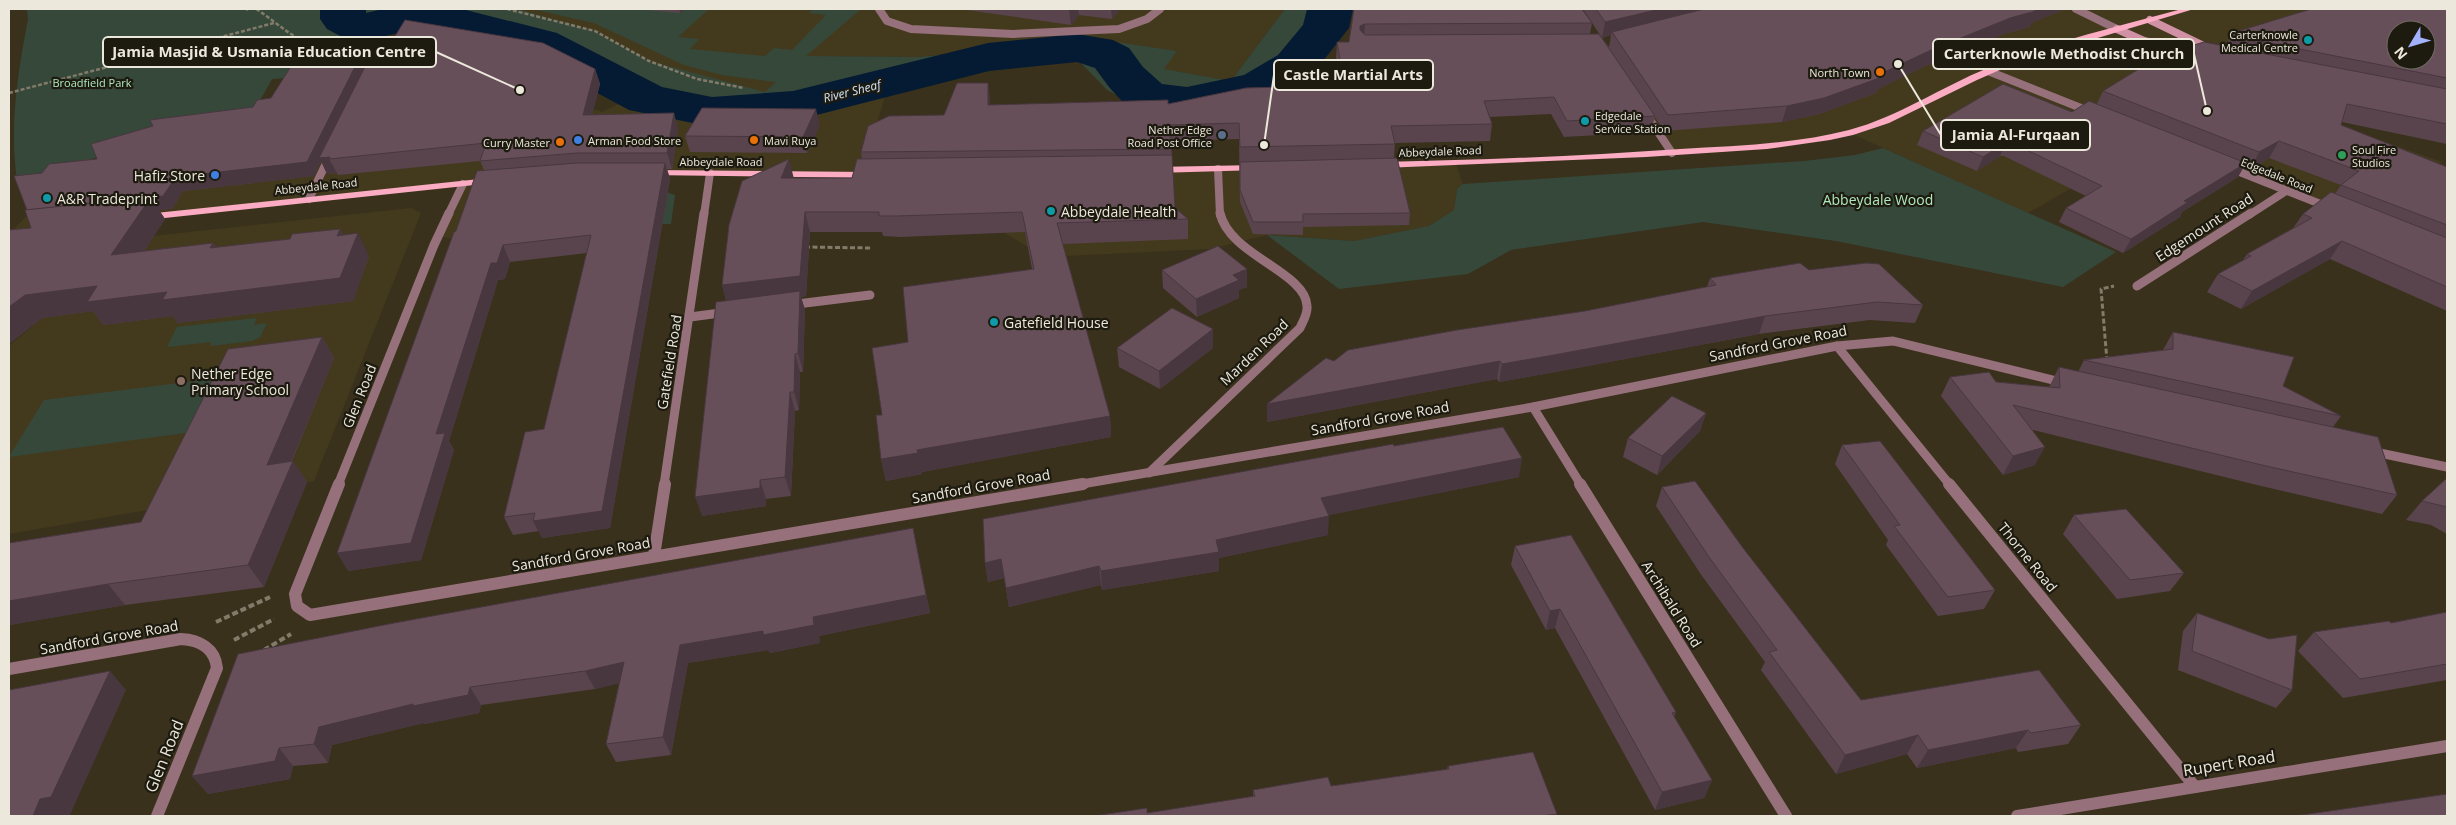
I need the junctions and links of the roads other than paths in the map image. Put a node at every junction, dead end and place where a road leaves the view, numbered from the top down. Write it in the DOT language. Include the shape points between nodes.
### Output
graph roads {
  1 [pos="879,9"];
  2 [pos="1160,9"];
  3 [pos="2076,9"];
  4 [pos="2190,9"];
  5 [pos="2150,20"];
  6 [pos="2117,29"];
  7 [pos="2180,50"];
  8 [pos="2206,55"];
  9 [pos="1988,71"];
  10 [pos="1641,106"];
  11 [pos="2104,117"];
  12 [pos="334,147"];
  13 [pos="1672,153"];
  14 [pos="2221,165"];
  15 [pos="1369,166"];
  16 [pos="1265,168"];
  17 [pos="1218,169"];
  18 [pos="1149,170"];
  19 [pos="643,173"];
  20 [pos="710,173"];
  21 [pos="881,175"];
  22 [pos="501,180"];
  23 [pos="463,184"];
  24 [pos="2286,191"];
  25 [pos="309,199"];
  26 [pos="2332,209"];
  27 [pos="136,218"];
  28 [pos="2137,286"];
  29 [pos="870,295"];
  30 [pos="776,306"];
  31 [pos="738,311"];
  32 [pos="690,317"];
  33 [pos="1837,346"];
  34 [pos="2072,385"];
  35 [pos="1533,407"];
  36 [pos="2360,449"];
  37 [pos="2447,468"];
  38 [pos="1149,473"];
  39 [pos="654,556"];
  40 [pos="310,615"];
  41 [pos="212,652"];
  42 [pos="9,670"];
  43 [pos="2447,746"];
  44 [pos="2195,787"];
  45 [pos="157,816"];
  46 [pos="1786,816"];
  47 [pos="2017,816"];
  1 -- 2 [label="street" via="887,21 911,29 1012,34 1119,29 1146,19"];
  3 -- 6 [label="street"];
  4 -- 5 [label="main road, Abbeydale Road"];
  5 -- 6 [label="main road, Abbeydale Road"];
  5 -- 8 [label="street" via="2216,54"];
  6 -- 7 [label="street" via="2144,41"];
  6 -- 9 [label="main road, Abbeydale Road" via="2050,48"];
  9 -- 11 [label="street"];
  9 -- 13 [label="main road, Abbeydale Road" via="1863,130 1805,142"];
  10 -- 13 [label="street"];
  12 -- 25 [label="street"];
  13 -- 15 [label="main road, Abbeydale Road"];
  14 -- 24 [label="street, Edgedale Road"];
  16 -- 17 [label="main road"];
  17 -- 18 [label="main road"];
  17 -- 38 [label="street, Marden Road" via="1219,213 1228,231 1298,287 1307,303 1307,313 1300,328"];
  19 -- 20 [label="main road, Abbeydale Road"];
  20 -- 21 [label="main road, Abbeydale Road"];
  20 -- 32 [label="street, Gatefield Road"];
  22 -- 23 [label="main road, Abbeydale Road"];
  23 -- 25 [label="main road, Abbeydale Road"];
  23 -- 40 [label="street, Glen Road" via="434,245 295,594 297,606"];
  24 -- 26 [label="street, Edgedale Road"];
  24 -- 28 [label="street, Edgemount Road"];
  25 -- 27 [label="main road, Abbeydale Road"];
  29 -- 30 [label="street"];
  31 -- 32 [label="street"];
  32 -- 39 [label="street, Gatefield Road"];
  33 -- 34 [label="street, Sandford Grove Road" via="1893,341"];
  33 -- 35 [label="street, Sandford Grove Road"];
  33 -- 44 [label="street, Thorne Road"];
  35 -- 38 [label="street, Sandford Grove Road"];
  35 -- 46 [label="street, Archibald Road"];
  36 -- 37 [label="street"];
  38 -- 39 [label="street, Sandford Grove Road"];
  39 -- 40 [label="street, Sandford Grove Road"];
  41 -- 42 [label="street, Sandford Grove Road" via="202,644 181,638"];
  41 -- 45 [label="street, Glen Road" via="217,668"];
  43 -- 44 [label="street, Rupert Road"];
  44 -- 47 [label="street, Rupert Road"];
}
